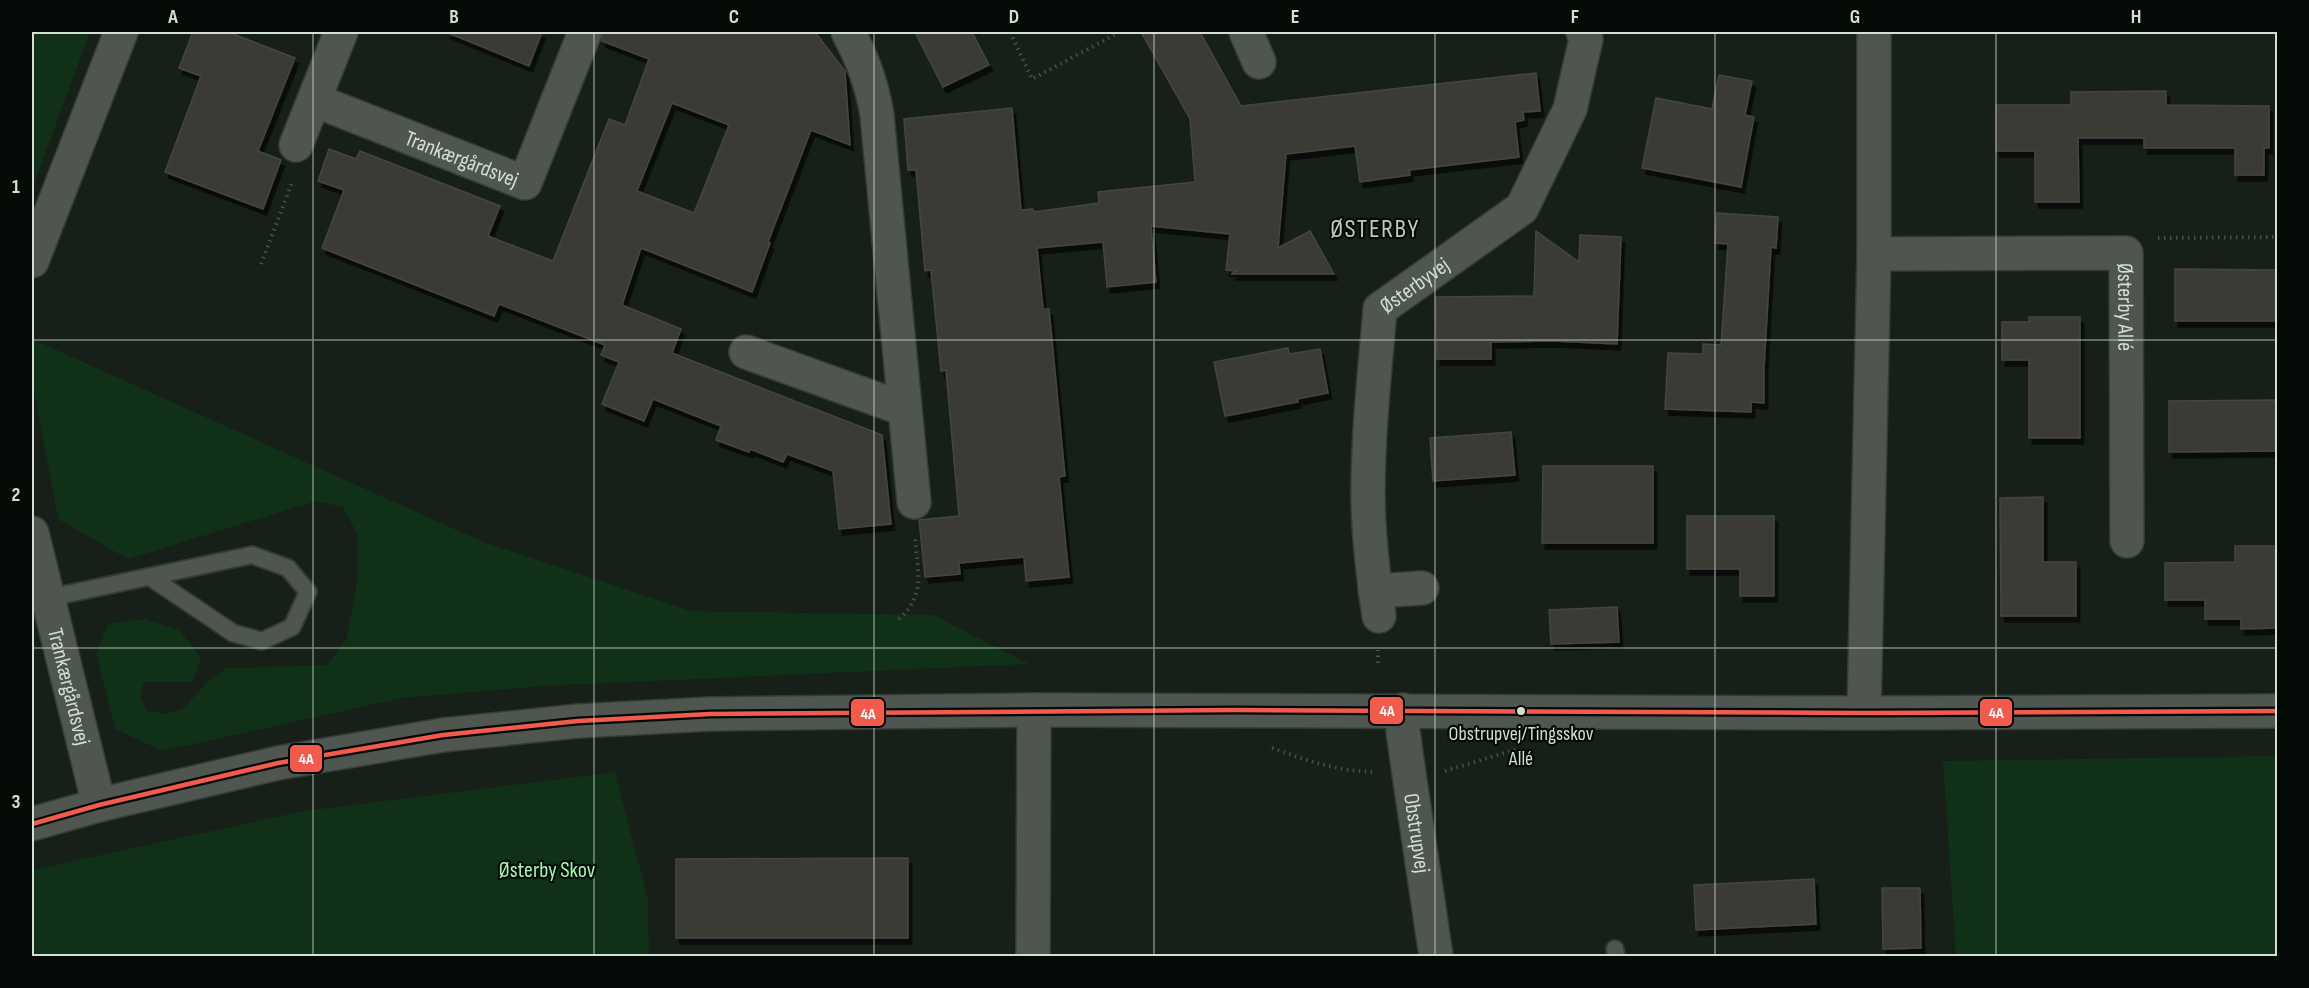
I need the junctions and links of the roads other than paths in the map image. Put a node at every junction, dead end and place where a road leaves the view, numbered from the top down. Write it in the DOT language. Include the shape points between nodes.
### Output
graph roads {
  1 [pos="121,32"];
  2 [pos="341,32"];
  3 [pos="585,32"];
  4 [pos="848,32"];
  5 [pos="1246,32"];
  6 [pos="1584,32"];
  7 [pos="1874,32"];
  8 [pos="1259,62"];
  9 [pos="314,100"];
  10 [pos="296,145"];
  11 [pos="1874,254"];
  12 [pos="32,261"];
  13 [pos="747,352"];
  14 [pos="904,409"];
  15 [pos="914,502"];
  16 [pos="32,533"];
  17 [pos="2127,541"];
  18 [pos="150,577"];
  19 [pos="1422,588"];
  20 [pos="48,598"];
  21 [pos="1034,710"];
  22 [pos="1403,710"];
  23 [pos="2277,711"];
  24 [pos="1864,713"];
  25 [pos="99,805"];
  26 [pos="32,824"];
  27 [pos="1033,957"];
  28 [pos="1436,957"];
  1 -- 12 [label="street"];
  2 -- 9 [label="street"];
  3 -- 9 [label="street, Trankærgårdsvej" via="525,183"];
  4 -- 14 [label="street" via="872,83 877,115"];
  5 -- 8 [label="street"];
  6 -- 19 [label="street, Østerbyvej" via="1586,39 1570,109 1522,208 1380,309 1368,492 1377,604"];
  7 -- 11 [label="street"];
  9 -- 10 [label="street"];
  11 -- 17 [label="street, Østerby Allé" via="2126,253"];
  11 -- 24 [label="street"];
  13 -- 14 [label="street"];
  14 -- 15 [label="street"];
  16 -- 20 [label="street, Trankærgårdsvej"];
  18 -- 18 [label="lane" via="252,555 288,568 308,592 292,627 262,641 233,633"];
  18 -- 20 [label="lane"];
  20 -- 25 [label="street, Trankærgårdsvej"];
  21 -- 22 [label="street"];
  21 -- 25 [label="street" via="710,714 578,721 443,735 278,763"];
  21 -- 27 [label="street"];
  22 -- 24 [label="street"];
  22 -- 28 [label="street, Obstrupvej" via="1408,774"];
  23 -- 24 [label="street"];
  25 -- 26 [label="street"];
}
